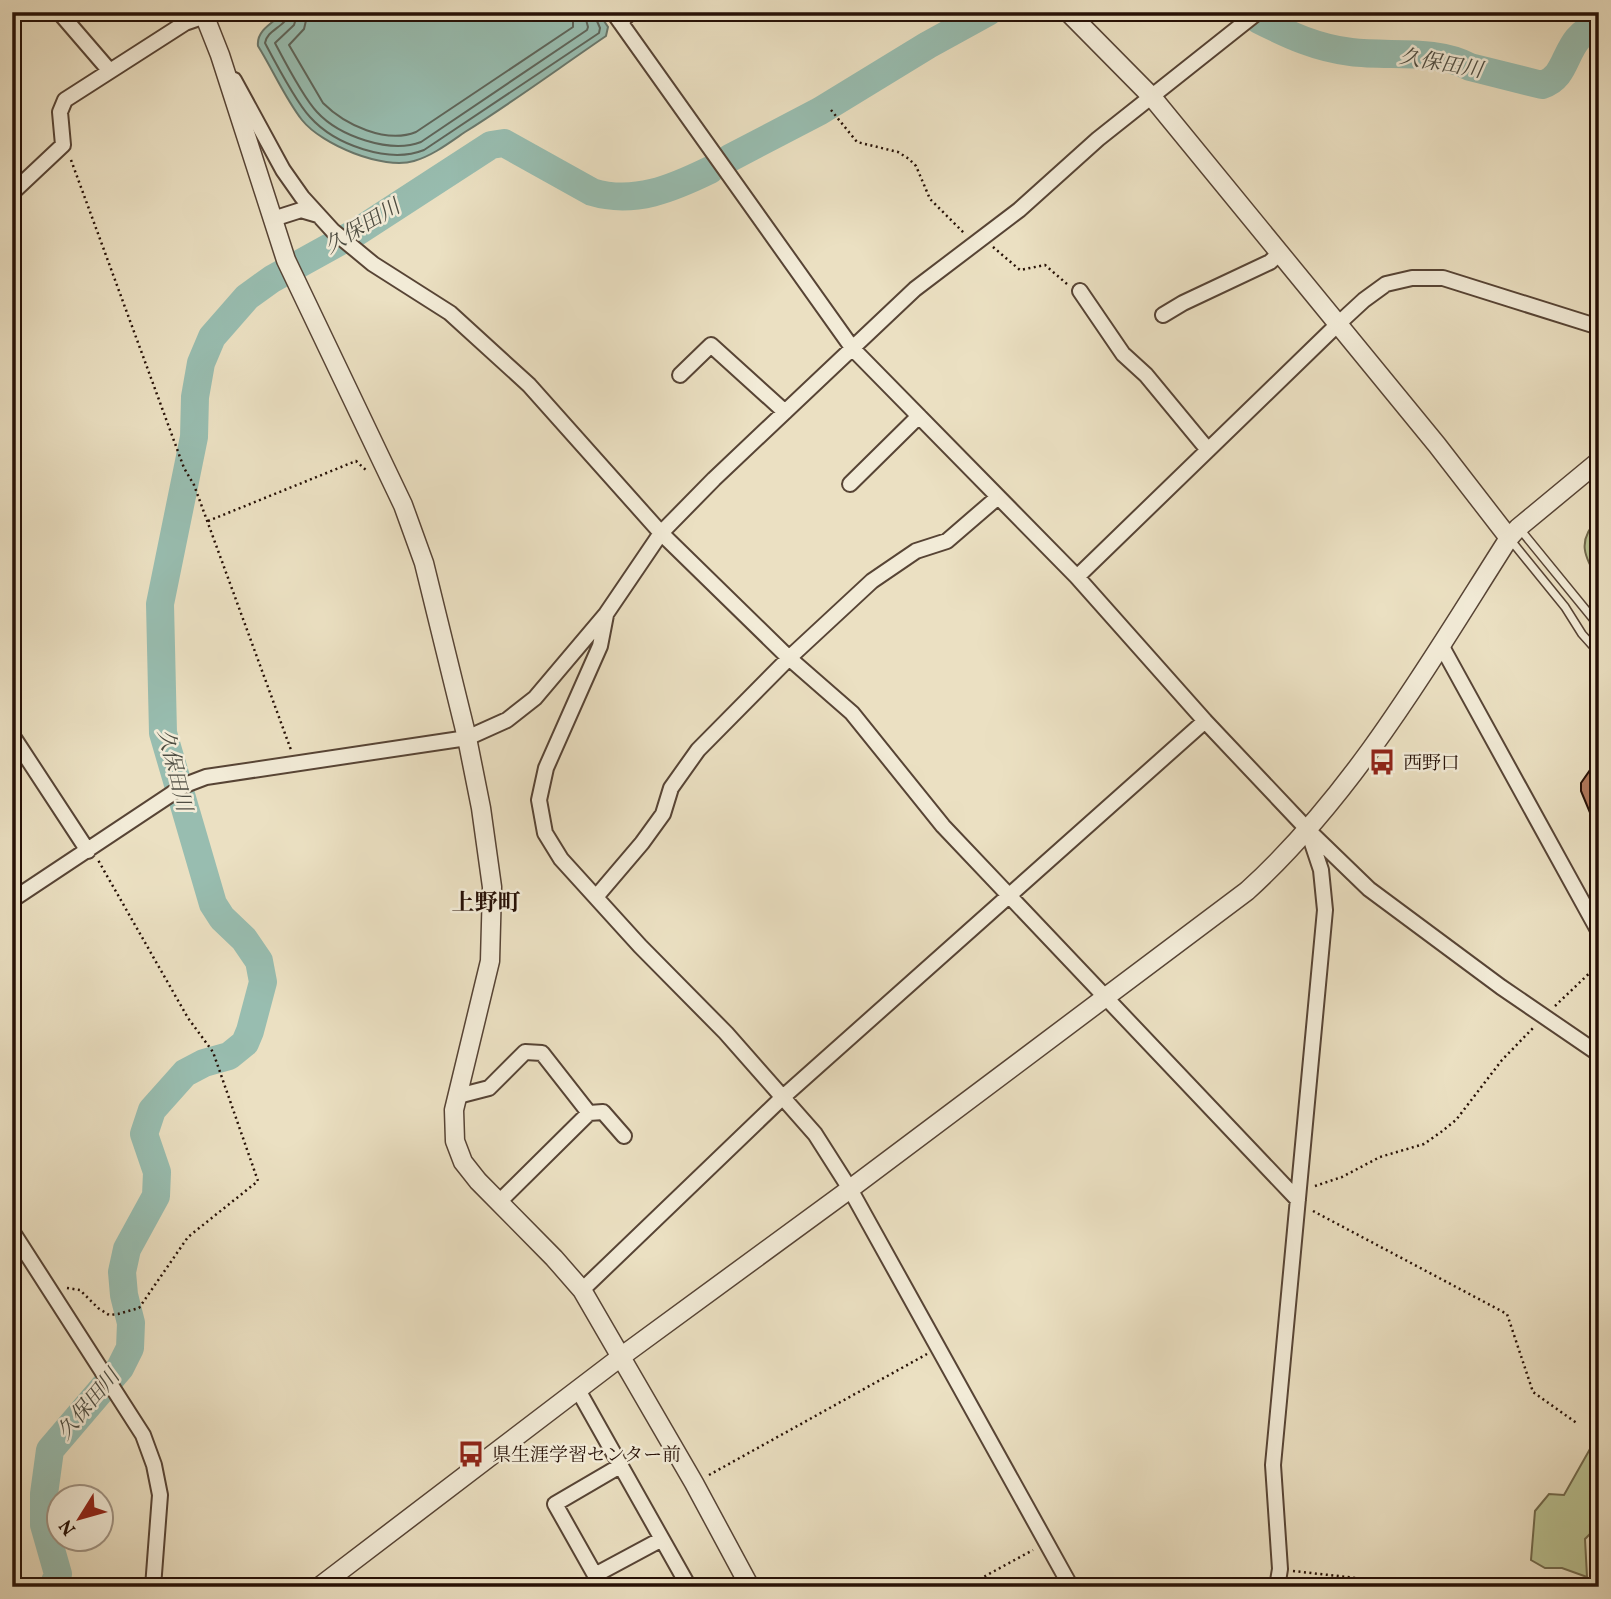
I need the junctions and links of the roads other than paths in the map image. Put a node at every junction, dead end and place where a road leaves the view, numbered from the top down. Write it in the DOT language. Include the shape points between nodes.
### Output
graph roads {
  1 [pos="59,12"];
  2 [pos="631,12"];
  3 [pos="1068,12"];
  4 [pos="1258,12"];
  5 [pos="208,13"];
  6 [pos="616,17"];
  7 [pos="220,55"];
  8 [pos="109,70"];
  9 [pos="1152,97"];
  10 [pos="12,192"];
  11 [pos="318,215"];
  12 [pos="273,219"];
  13 [pos="1280,253"];
  14 [pos="1080,291"];
  15 [pos="1163,315"];
  16 [pos="1338,324"];
  17 [pos="1599,327"];
  18 [pos="853,349"];
  19 [pos="680,375"];
  20 [pos="785,412"];
  21 [pos="919,416"];
  22 [pos="1208,450"];
  23 [pos="1599,461"];
  24 [pos="850,484"];
  25 [pos="998,496"];
  26 [pos="661,533"];
  27 [pos="1514,533"];
  28 [pos="1077,576"];
  29 [pos="606,614"];
  30 [pos="1599,626"];
  31 [pos="1441,645"];
  32 [pos="1599,653"];
  33 [pos="789,658"];
  34 [pos="1205,721"];
  35 [pos="12,735"];
  36 [pos="467,738"];
  37 [pos="1308,830"];
  38 [pos="89,850"];
  39 [pos="1009,894"];
  40 [pos="596,897"];
  41 [pos="12,900"];
  42 [pos="1599,932"];
  43 [pos="1106,998"];
  44 [pos="1599,1054"];
  45 [pos="457,1096"];
  46 [pos="783,1097"];
  47 [pos="589,1113"];
  48 [pos="624,1136"];
  49 [pos="850,1189"];
  50 [pos="1298,1198"];
  51 [pos="499,1202"];
  52 [pos="12,1231"];
  53 [pos="582,1290"];
  54 [pos="622,1356"];
  55 [pos="578,1390"];
  56 [pos="620,1466"];
  57 [pos="662,1539"];
  58 [pos="335,1580"];
  59 [pos="153,1587"];
  60 [pos="319,1587"];
  61 [pos="689,1587"];
  62 [pos="750,1587"];
  63 [pos="1070,1587"];
  64 [pos="1277,1587"];
  1 -- 8 [label="street"];
  2 -- 6 [label="street"];
  3 -- 9 [label="street"];
  4 -- 9 [label="street"];
  5 -- 7 [label="street"];
  5 -- 8 [label="street"];
  6 -- 18 [label="street"];
  7 -- 11 [label="street" via="283,170"];
  7 -- 12 [label="street"];
  8 -- 10 [label="street" via="65,100 60,112 63,145"];
  9 -- 13 [label="street"];
  9 -- 18 [label="street" via="1019,210 915,289"];
  11 -- 12 [label="street" via="301,210"];
  11 -- 26 [label="street" via="373,264 450,313 497,354"];
  12 -- 36 [label="street" via="294,279 390,474 424,563"];
  13 -- 15 [label="street"];
  13 -- 16 [label="street"];
  14 -- 22 [label="street" via="1123,354"];
  16 -- 17 [label="street" via="1386,284 1443,278"];
  16 -- 22 [label="street"];
  16 -- 27 [label="street"];
  18 -- 20 [label="street"];
  18 -- 21 [label="street"];
  19 -- 20 [label="street" via="711,345"];
  20 -- 26 [label="street"];
  21 -- 24 [label="street"];
  21 -- 25 [label="street"];
  22 -- 28 [label="street"];
  23 -- 27 [label="street"];
  25 -- 28 [label="street"];
  25 -- 33 [label="street" via="947,541 916,551 872,581"];
  26 -- 29 [label="street"];
  26 -- 33 [label="street"];
  27 -- 30 [label="lane"];
  27 -- 31 [label="street"];
  27 -- 32 [label="lane"];
  28 -- 34 [label="street"];
  29 -- 36 [label="street" via="535,698 507,720"];
  29 -- 40 [label="street" via="600,646 546,768 539,800 545,833 561,859"];
  31 -- 37 [label="street" via="1344,787"];
  31 -- 42 [label="street"];
  33 -- 39 [label="street" via="852,713 943,827"];
  33 -- 40 [label="street" via="698,750 671,788 663,814"];
  34 -- 37 [label="street"];
  34 -- 39 [label="street"];
  35 -- 38 [label="street"];
  36 -- 38 [label="street" via="206,776 170,794"];
  36 -- 45 [label="street" via="492,887 490,961"];
  37 -- 43 [label="street" via="1247,891"];
  37 -- 44 [label="street" via="1369,889"];
  37 -- 50 [label="street" via="1321,870 1325,910"];
  38 -- 41 [label="street"];
  39 -- 43 [label="street"];
  39 -- 46 [label="street"];
  40 -- 46 [label="street"];
  43 -- 49 [label="street"];
  43 -- 50 [label="street"];
  45 -- 47 [label="street" via="489,1088 525,1052 542,1053"];
  45 -- 51 [label="street" via="455,1141 463,1162"];
  46 -- 49 [label="street" via="815,1134"];
  46 -- 53 [label="street"];
  47 -- 48 [label="street" via="603,1112"];
  47 -- 51 [label="street"];
  49 -- 54 [label="street"];
  49 -- 63 [label="street"];
  50 -- 64 [label="street" via="1273,1465 1280,1569"];
  51 -- 53 [label="street"];
  52 -- 59 [label="street" via="143,1435 160,1495"];
  53 -- 54 [label="street"];
  54 -- 55 [label="street"];
  54 -- 62 [label="street"];
  55 -- 56 [label="street"];
  55 -- 58 [label="street"];
  56 -- 57 [label="street"];
  56 -- 57 [label="street" via="555,1504 595,1574"];
  57 -- 61 [label="street"];
  58 -- 60 [label="street"];
}
